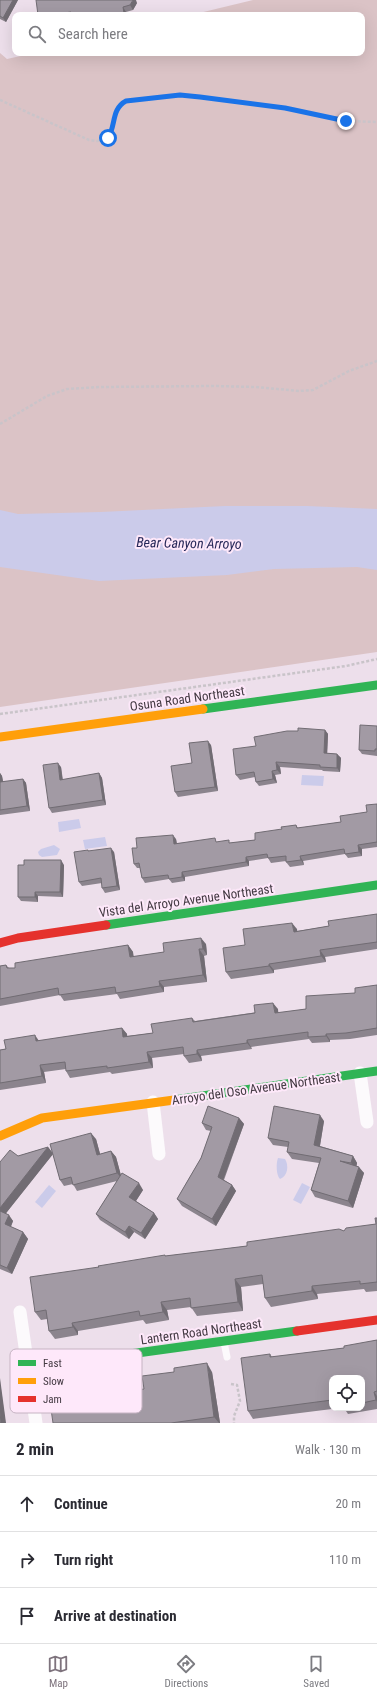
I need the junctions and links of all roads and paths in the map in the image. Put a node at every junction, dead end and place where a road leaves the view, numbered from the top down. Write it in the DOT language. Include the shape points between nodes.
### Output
graph roads {
  1 [pos="0,100"];
  2 [pos="377,122"];
  3 [pos="377,361"];
  4 [pos="0,424"];
  5 [pos="377,659"];
  6 [pos="377,685"];
  7 [pos="0,714"];
  8 [pos="0,737"];
  9 [pos="377,886"];
  10 [pos="0,943"];
  11 [pos="377,1071"];
  12 [pos="360,1073"];
  13 [pos="153,1102"];
  14 [pos="367,1122"];
  15 [pos="0,1136"];
  16 [pos="159,1154"];
  17 [pos="20,1312"];
  18 [pos="377,1320"];
  19 [pos="224,1341"];
  20 [pos="25,1349"];
  21 [pos="142,1352"];
  22 [pos="227,1357"];
  23 [pos="231,1384"];
  24 [pos="35,1413"];
  25 [pos="36,1423"];
  26 [pos="234,1423"];
  1 -- 2 [label="path" via="69,132 97,141 108,138 112,133 117,108 126,101 180,95 285,108 346,121"];
  3 -- 4 [label="path" via="349,370 313,390 256,386 67,389 47,396"];
  5 -- 7 [label="path" via="346,666"];
  6 -- 8 [label="street, Osuna Road Northeast"];
  9 -- 10 [label="street, Vista del Arroyo Avenue Northeast" via="26,937"];
  11 -- 12 [label="street, Arroyo del Oso Avenue Northeast"];
  12 -- 13 [label="street, Arroyo del Oso Avenue Northeast"];
  12 -- 14 [label="street"];
  13 -- 15 [label="street, Arroyo del Oso Avenue Northeast" via="42,1118"];
  13 -- 16 [label="street, Arroyo del Oso Avenue Northeast"];
  17 -- 20 [label="street"];
  18 -- 19 [label="street, Lantern Road Northeast"];
  19 -- 21 [label="street, Lantern Road Northeast"];
  19 -- 22 [label="lane"];
  23 -- 26 [label="path" via="237,1385 240,1401"];
  24 -- 25 [label="street"];
}
